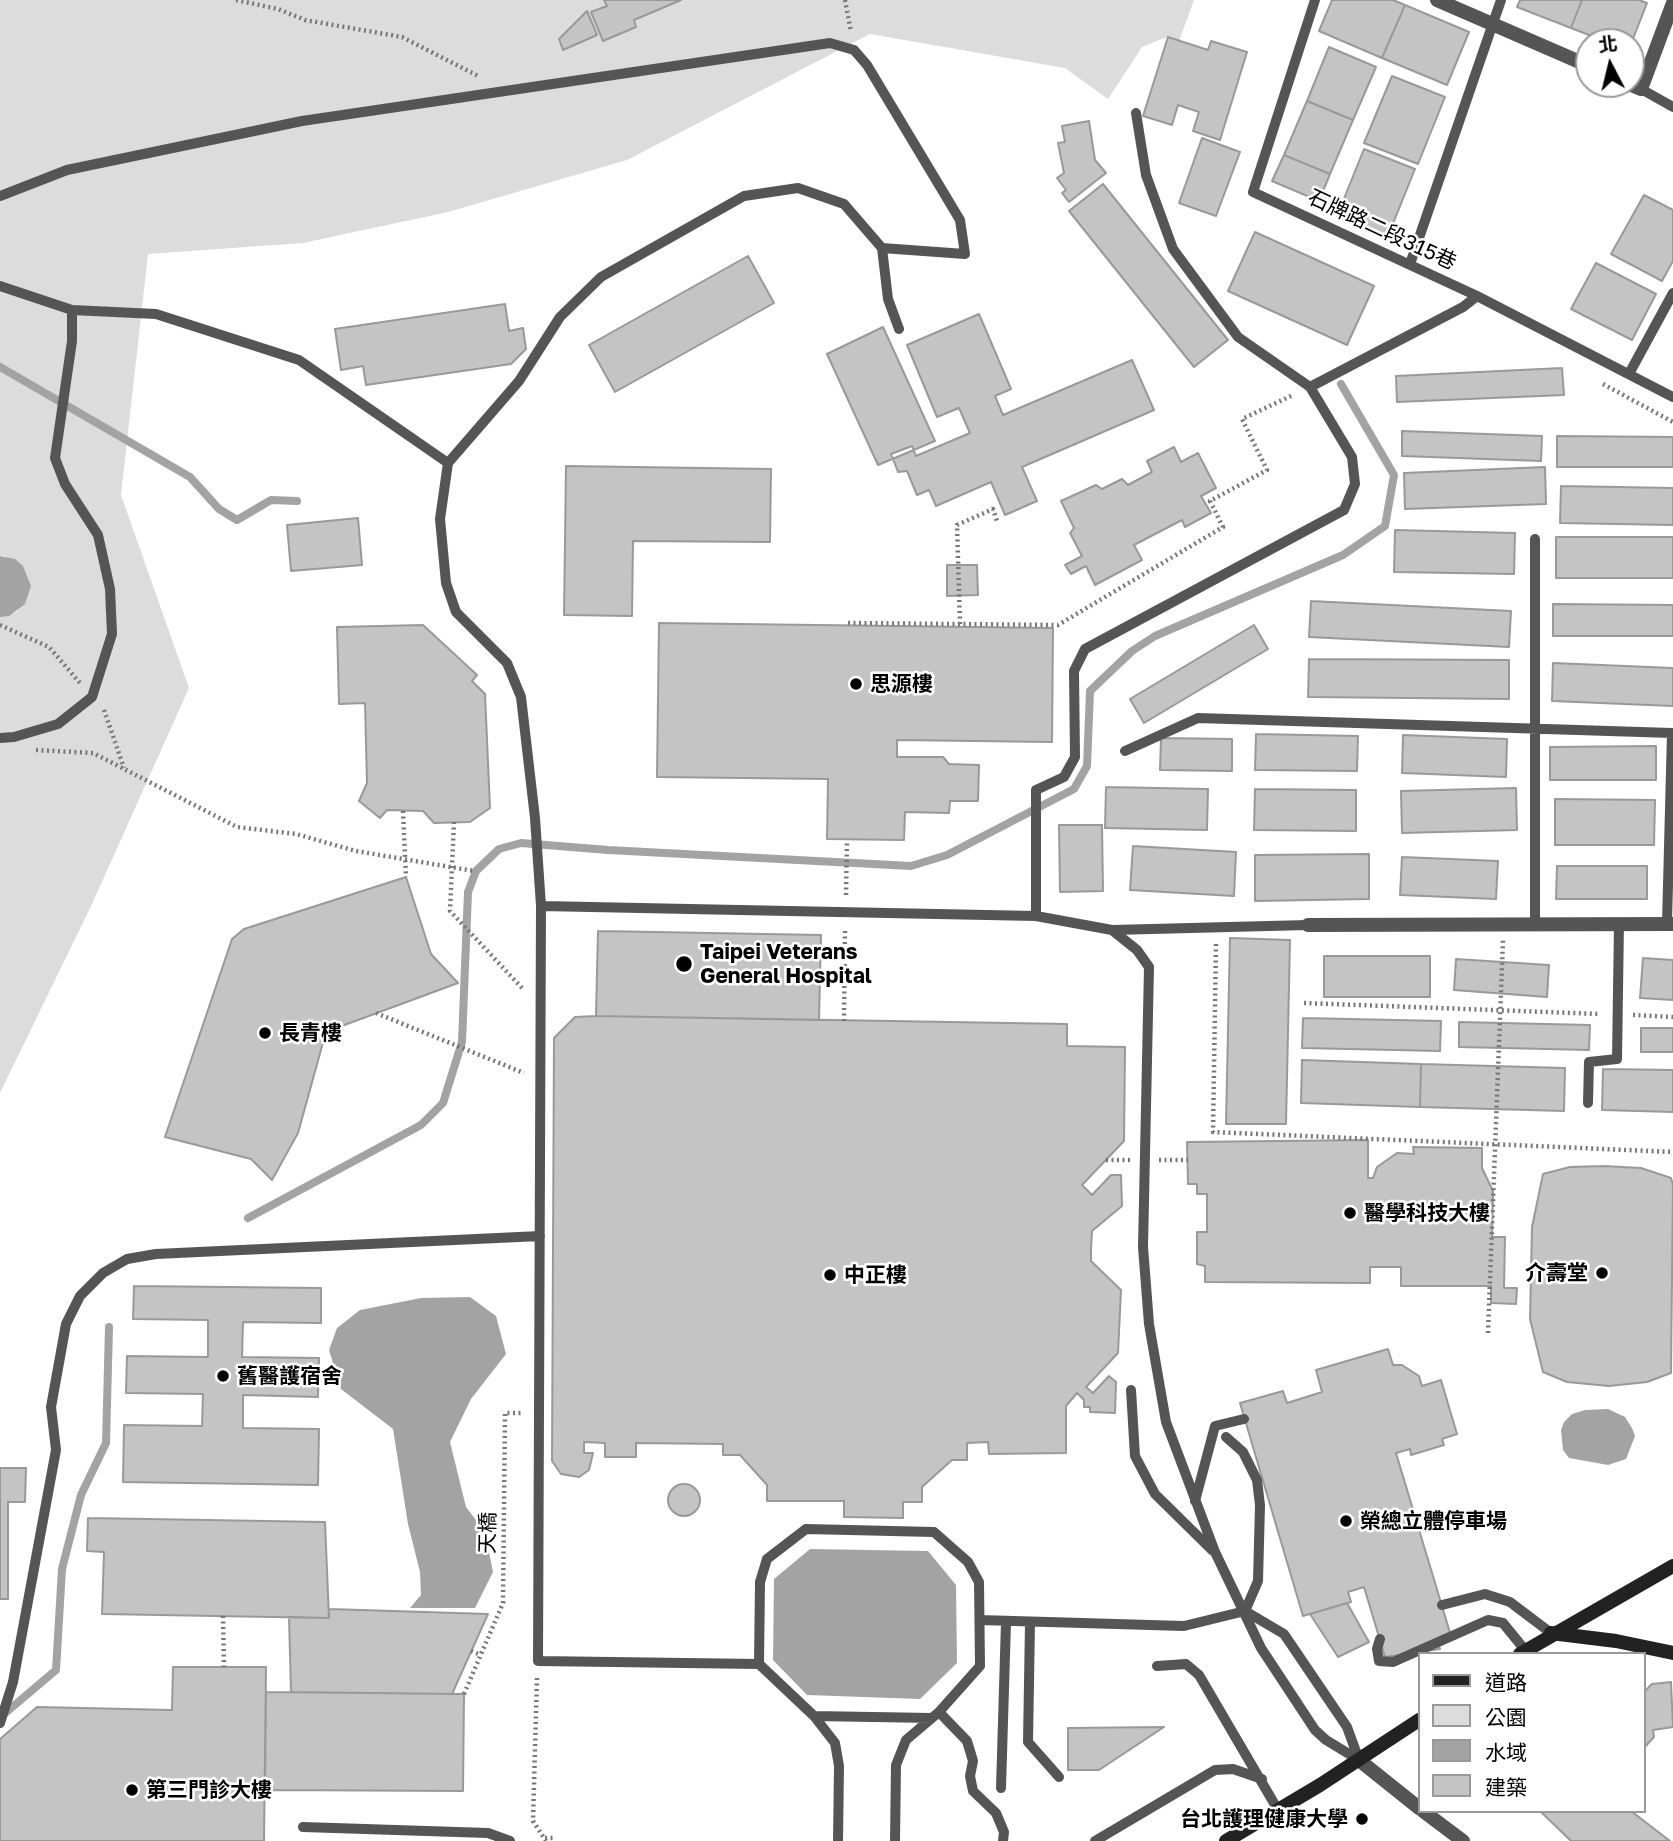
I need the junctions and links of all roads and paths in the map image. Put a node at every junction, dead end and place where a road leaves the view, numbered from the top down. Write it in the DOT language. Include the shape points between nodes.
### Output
graph roads {
  1 [pos="236,0"];
  2 [pos="845,0"];
  3 [pos="1315,0"];
  4 [pos="1437,0"];
  5 [pos="1501,0"];
  6 [pos="1673,3"];
  7 [pos="1493,23"];
  8 [pos="854,50"];
  9 [pos="1575,60"];
  10 [pos="1645,65"];
  11 [pos="509,92"];
  12 [pos="1645,92"];
  13 [pos="1673,107"];
  14 [pos="1136,113"];
  15 [pos="0,196"];
  16 [pos="883,248"];
  17 [pos="1410,264"];
  18 [pos="0,286"];
  19 [pos="1673,293"];
  20 [pos="1478,296"];
  21 [pos="72,310"];
  22 [pos="899,329"];
  23 [pos="1630,372"];
  24 [pos="1310,387"];
  25 [pos="1673,397"];
  26 [pos="448,463"];
  27 [pos="997,521"];
  28 [pos="1535,539"];
  29 [pos="848,623"];
  30 [pos="960,624"];
  31 [pos="0,625"];
  32 [pos="101,674"];
  33 [pos="92,697"];
  34 [pos="1534,726"];
  35 [pos="0,738"];
  36 [pos="29,750"];
  37 [pos="1125,751"];
  38 [pos="124,769"];
  39 [pos="403,811"];
  40 [pos="454,822"];
  41 [pos="474,871"];
  42 [pos="406,877"];
  43 [pos="541,906"];
  44 [pos="1036,916"];
  45 [pos="1504,922"];
  46 [pos="1535,922"];
  47 [pos="1619,923"];
  48 [pos="1670,923"];
  49 [pos="1308,925"];
  50 [pos="1217,926"];
  51 [pos="1112,930"];
  52 [pos="525,990"];
  53 [pos="1304,1003"];
  54 [pos="1500,1011"];
  55 [pos="376,1013"];
  56 [pos="1617,1015"];
  57 [pos="1673,1017"];
  58 [pos="528,1075"];
  59 [pos="1588,1103"];
  60 [pos="1494,1144"];
  61 [pos="1673,1152"];
  62 [pos="540,1236"];
  63 [pos="1488,1333"];
  64 [pos="1131,1390"];
  65 [pos="528,1413"];
  66 [pos="1244,1419"];
  67 [pos="1226,1437"];
  68 [pos="1195,1501"];
  69 [pos="1214,1552"];
  70 [pos="1673,1566"];
  71 [pos="1442,1605"];
  72 [pos="1245,1611"];
  73 [pos="223,1616"];
  74 [pos="980,1620"];
  75 [pos="1006,1622"];
  76 [pos="1030,1623"];
  77 [pos="1551,1633"];
  78 [pos="1380,1639"];
  79 [pos="471,1651"];
  80 [pos="1523,1652"];
  81 [pos="1673,1653"];
  82 [pos="481,1655"];
  83 [pos="538,1661"];
  84 [pos="759,1664"];
  85 [pos="1157,1665"];
  86 [pos="224,1667"];
  87 [pos="464,1694"];
  88 [pos="935,1715"];
  89 [pos="814,1716"];
  90 [pos="1418,1721"];
  91 [pos="0,1723"];
  92 [pos="1359,1760"];
  93 [pos="1059,1777"];
  94 [pos="1262,1779"];
  95 [pos="1000,1788"];
  96 [pos="1418,1808"];
  97 [pos="1278,1810"];
  98 [pos="1425,1813"];
  99 [pos="303,1827"];
  100 [pos="486,1837"];
  101 [pos="556,1838"];
  102 [pos="545,1840"];
  103 [pos="510,1841"];
  104 [pos="838,1841"];
  105 [pos="895,1841"];
  106 [pos="1003,1841"];
  107 [pos="1096,1841"];
  108 [pos="1226,1841"];
  109 [pos="1463,1841"];
  1 -- 11 [label="path" via="305,20 402,37"];
  2 -- 8 [label="path"];
  3 -- 17 [label="lane, 石牌路二段315巷" via="1253,192"];
  4 -- 7 [label="street"];
  5 -- 7 [label="lane"];
  6 -- 10 [label="street"];
  7 -- 9 [label="street"];
  7 -- 17 [label="lane"];
  8 -- 11 [label="lane" via="830,43"];
  8 -- 16 [label="lane" via="960,220 965,254"];
  11 -- 15 [label="lane" via="276,127 67,170"];
  12 -- 13 [label="lane"];
  14 -- 24 [label="lane" via="1146,175 1172,249 1238,337"];
  16 -- 22 [label="lane" via="888,299"];
  16 -- 26 [label="lane" via="844,204 798,188 744,196 601,277 560,317 519,381"];
  17 -- 20 [label="lane, 石牌路二段315巷"];
  18 -- 21 [label="lane"];
  19 -- 23 [label="lane"];
  20 -- 23 [label="lane, 石牌路二段315巷"];
  20 -- 24 [label="lane"];
  21 -- 26 [label="lane" via="156,314 299,360"];
  21 -- 32 [label="lane" via="72,341 55,458 65,484 97,535 110,589 112,634"];
  23 -- 25 [label="lane, 石牌路二段315巷"];
  24 -- 30 [label="path" via="1242,419 1267,470 1210,501 1223,527 1058,625"];
  24 -- 44 [label="lane" via="1352,457 1355,484 1344,510 1085,649 1074,671 1075,757 1064,777 1036,790"];
  26 -- 43 [label="lane" via="440,519 446,583 456,612 507,663 521,697"];
  27 -- 30 [label="path" via="993,509 957,525"];
  28 -- 34 [label="lane"];
  29 -- 30 [label="path"];
  31 -- 33 [label="path" via="49,647"];
  32 -- 33 [label="lane"];
  32 -- 38 [label="path" via="105,718"];
  33 -- 35 [label="lane" via="58,724"];
  34 -- 37 [label="lane" via="1198,718"];
  34 -- 46 [label="lane"];
  34 -- 48 [label="lane" via="1672,733"];
  36 -- 38 [label="path" via="93,753"];
  38 -- 41 [label="path" via="237,827 296,834 356,851"];
  39 -- 42 [label="path"];
  40 -- 52 [label="path" via="450,911"];
  43 -- 44 [label="lane"];
  43 -- 62 [label="lane"];
  44 -- 51 [label="lane"];
  45 -- 46 [label="street"];
  45 -- 49 [label="street"];
  45 -- 54 [label="path"];
  46 -- 47 [label="street"];
  47 -- 48 [label="street"];
  47 -- 56 [label="lane"];
  49 -- 50 [label="lane"];
  50 -- 51 [label="lane"];
  50 -- 60 [label="path" via="1213,1132"];
  51 -- 68 [label="lane" via="1138,950 1149,967 1143,1247 1149,1324 1166,1422"];
  53 -- 54 [label="path"];
  54 -- 56 [label="path"];
  54 -- 60 [label="path"];
  55 -- 58 [label="path"];
  56 -- 57 [label="path"];
  56 -- 59 [label="lane" via="1616,1059 1589,1062"];
  60 -- 61 [label="path"];
  60 -- 63 [label="path"];
  62 -- 83 [label="lane"];
  62 -- 91 [label="lane" via="156,1254 127,1259 103,1273 80,1296 66,1324 51,1407 56,1450 13,1682"];
  64 -- 69 [label="lane" via="1135,1456 1156,1494"];
  65 -- 82 [label="path, 天橋" via="505,1413 503,1603"];
  66 -- 68 [label="lane" via="1215,1426"];
  67 -- 72 [label="lane" via="1243,1452 1257,1480 1260,1505 1258,1581"];
  68 -- 69 [label="lane"];
  69 -- 72 [label="lane"];
  70 -- 77 [label="street"];
  71 -- 77 [label="lane" via="1485,1594 1510,1602"];
  72 -- 76 [label="lane" via="1184,1626"];
  72 -- 92 [label="lane" via="1261,1648 1315,1730"];
  72 -- 92 [label="lane" via="1284,1634 1347,1727"];
  73 -- 86 [label="path"];
  74 -- 75 [label="lane"];
  74 -- 84 [label="lane" via="979,1582 968,1562 934,1532 806,1529 767,1559 760,1582"];
  74 -- 88 [label="lane" via="980,1666"];
  75 -- 76 [label="lane"];
  75 -- 95 [label="lane"];
  76 -- 93 [label="lane" via="1028,1742"];
  77 -- 80 [label="street"];
  77 -- 81 [label="street"];
  78 -- 80 [label="lane" via="1379,1661 1393,1662 1488,1620 1503,1623"];
  79 -- 82 [label="path"];
  82 -- 87 [label="path, 天橋"];
  83 -- 84 [label="lane"];
  83 -- 102 [label="path" via="533,1821"];
  84 -- 89 [label="lane"];
  85 -- 94 [label="lane" via="1186,1664 1199,1675"];
  88 -- 89 [label="lane"];
  88 -- 105 [label="lane" via="906,1740 896,1765"];
  88 -- 106 [label="lane" via="967,1741 974,1761 973,1791 996,1813"];
  89 -- 104 [label="lane" via="835,1743"];
  90 -- 92 [label="street"];
  92 -- 96 [label="street"];
  92 -- 97 [label="street"];
  94 -- 97 [label="lane"];
  94 -- 107 [label="lane" via="1233,1769 1215,1770"];
  97 -- 108 [label="street"];
  98 -- 109 [label="street"];
  99 -- 100 [label="lane"];
  100 -- 103 [label="lane"];
  101 -- 102 [label="path"];
}
